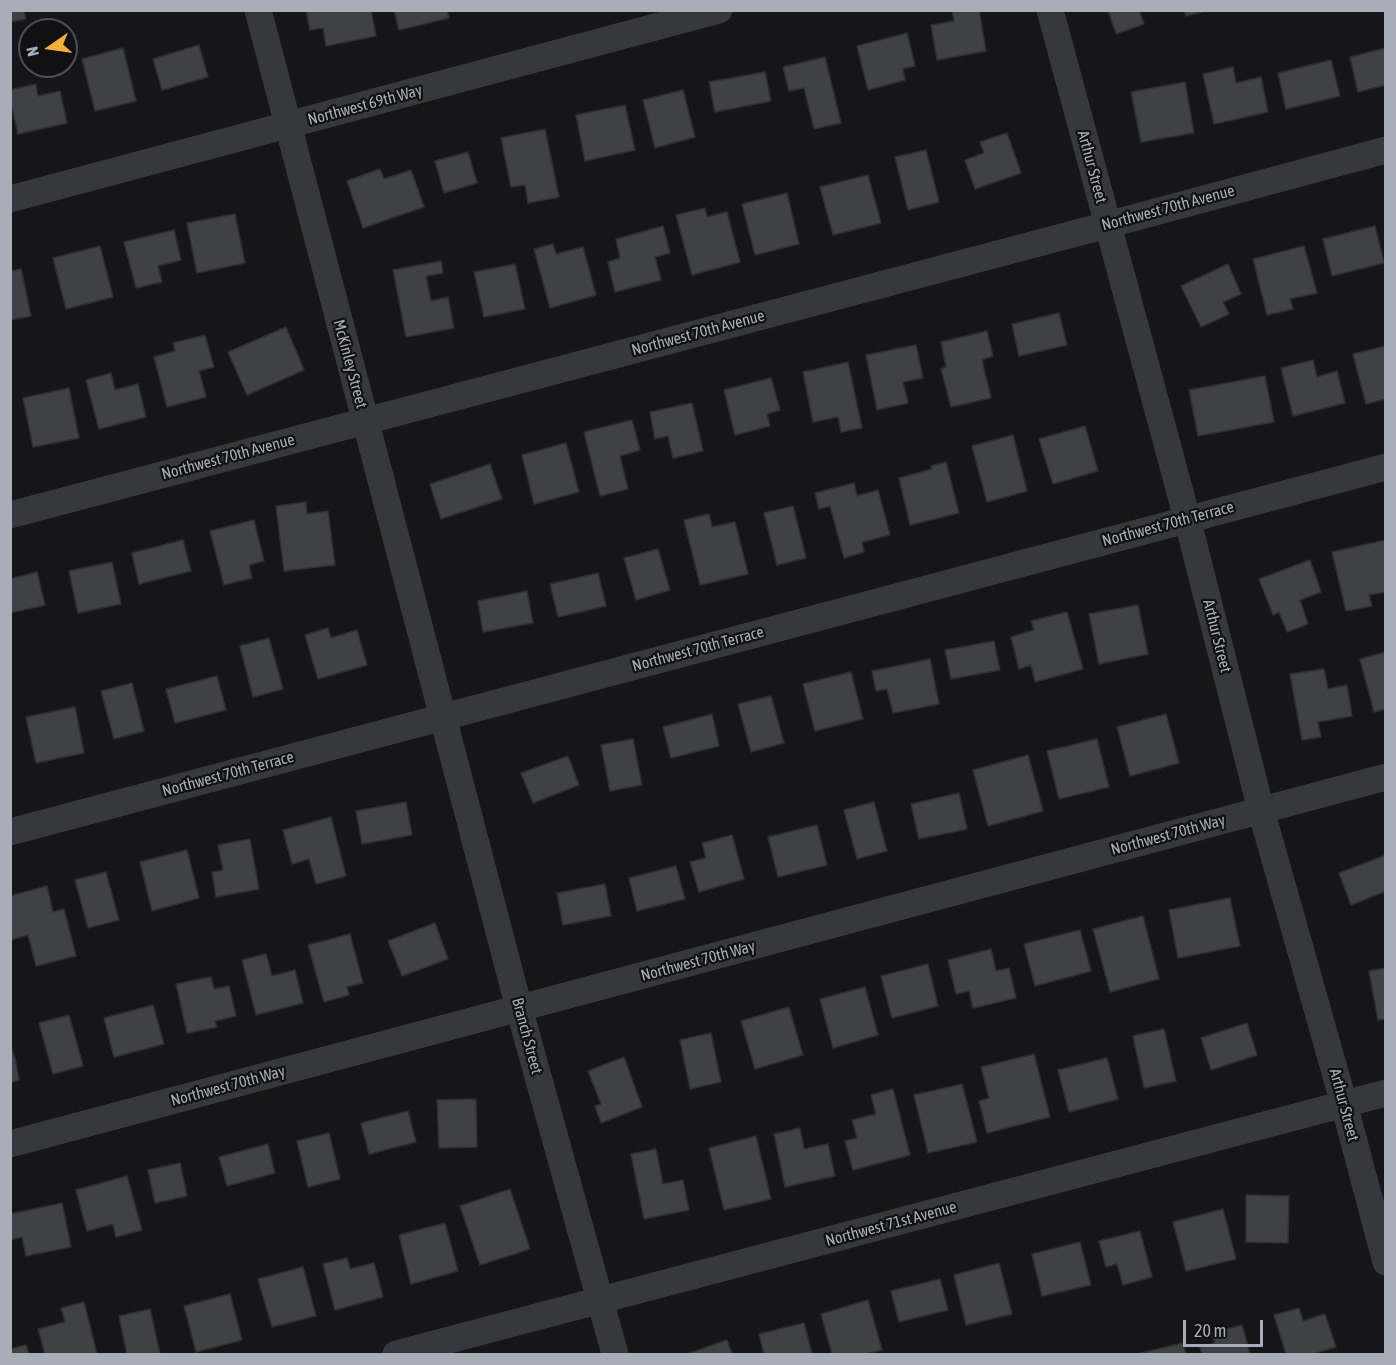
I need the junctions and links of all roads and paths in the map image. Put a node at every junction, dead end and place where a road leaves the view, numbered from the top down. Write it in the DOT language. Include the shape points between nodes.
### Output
graph roads {
  1 [pos="258,10"];
  2 [pos="719,10"];
  3 [pos="1050,10"];
  4 [pos="288,126"];
  5 [pos="1386,150"];
  6 [pos="10,199"];
  7 [pos="1107,225"];
  8 [pos="365,421"];
  9 [pos="1386,467"];
  10 [pos="10,515"];
  11 [pos="1187,519"];
  12 [pos="444,717"];
  13 [pos="1386,777"];
  14 [pos="1261,810"];
  15 [pos="10,831"];
  16 [pos="519,1008"];
  17 [pos="1386,1093"];
  18 [pos="1344,1104"];
  19 [pos="10,1144"];
  20 [pos="1386,1262"];
  21 [pos="600,1301"];
  22 [pos="396,1354"];
  23 [pos="615,1354"];
  1 -- 4 [label="street, McKinley Street"];
  2 -- 4 [label="street, Northwest 69th Way"];
  3 -- 7 [label="street, Arthur Street"];
  4 -- 6 [label="street, Northwest 69th Way"];
  4 -- 8 [label="street, McKinley Street"];
  5 -- 7 [label="street, Northwest 70th Avenue"];
  7 -- 8 [label="street, Northwest 70th Avenue"];
  7 -- 11 [label="street, Arthur Street"];
  8 -- 10 [label="street, Northwest 70th Avenue"];
  8 -- 12 [label="street, McKinley Street"];
  9 -- 11 [label="street, Northwest 70th Terrace"];
  11 -- 12 [label="street, Northwest 70th Terrace"];
  11 -- 14 [label="street, Arthur Street"];
  12 -- 15 [label="street, Northwest 70th Terrace"];
  12 -- 16 [label="street, Branch Street"];
  13 -- 14 [label="street, Northwest 70th Way"];
  14 -- 16 [label="street, Northwest 70th Way"];
  14 -- 18 [label="street, Arthur Street"];
  16 -- 19 [label="street, Northwest 70th Way"];
  16 -- 21 [label="street, Branch Street"];
  17 -- 18 [label="street, Northwest 71st Avenue"];
  18 -- 20 [label="street, Arthur Street"];
  18 -- 21 [label="street, Northwest 71st Avenue"];
  21 -- 22 [label="street, Northwest 71st Avenue"];
  21 -- 23 [label="street, Branch Street"];
}
